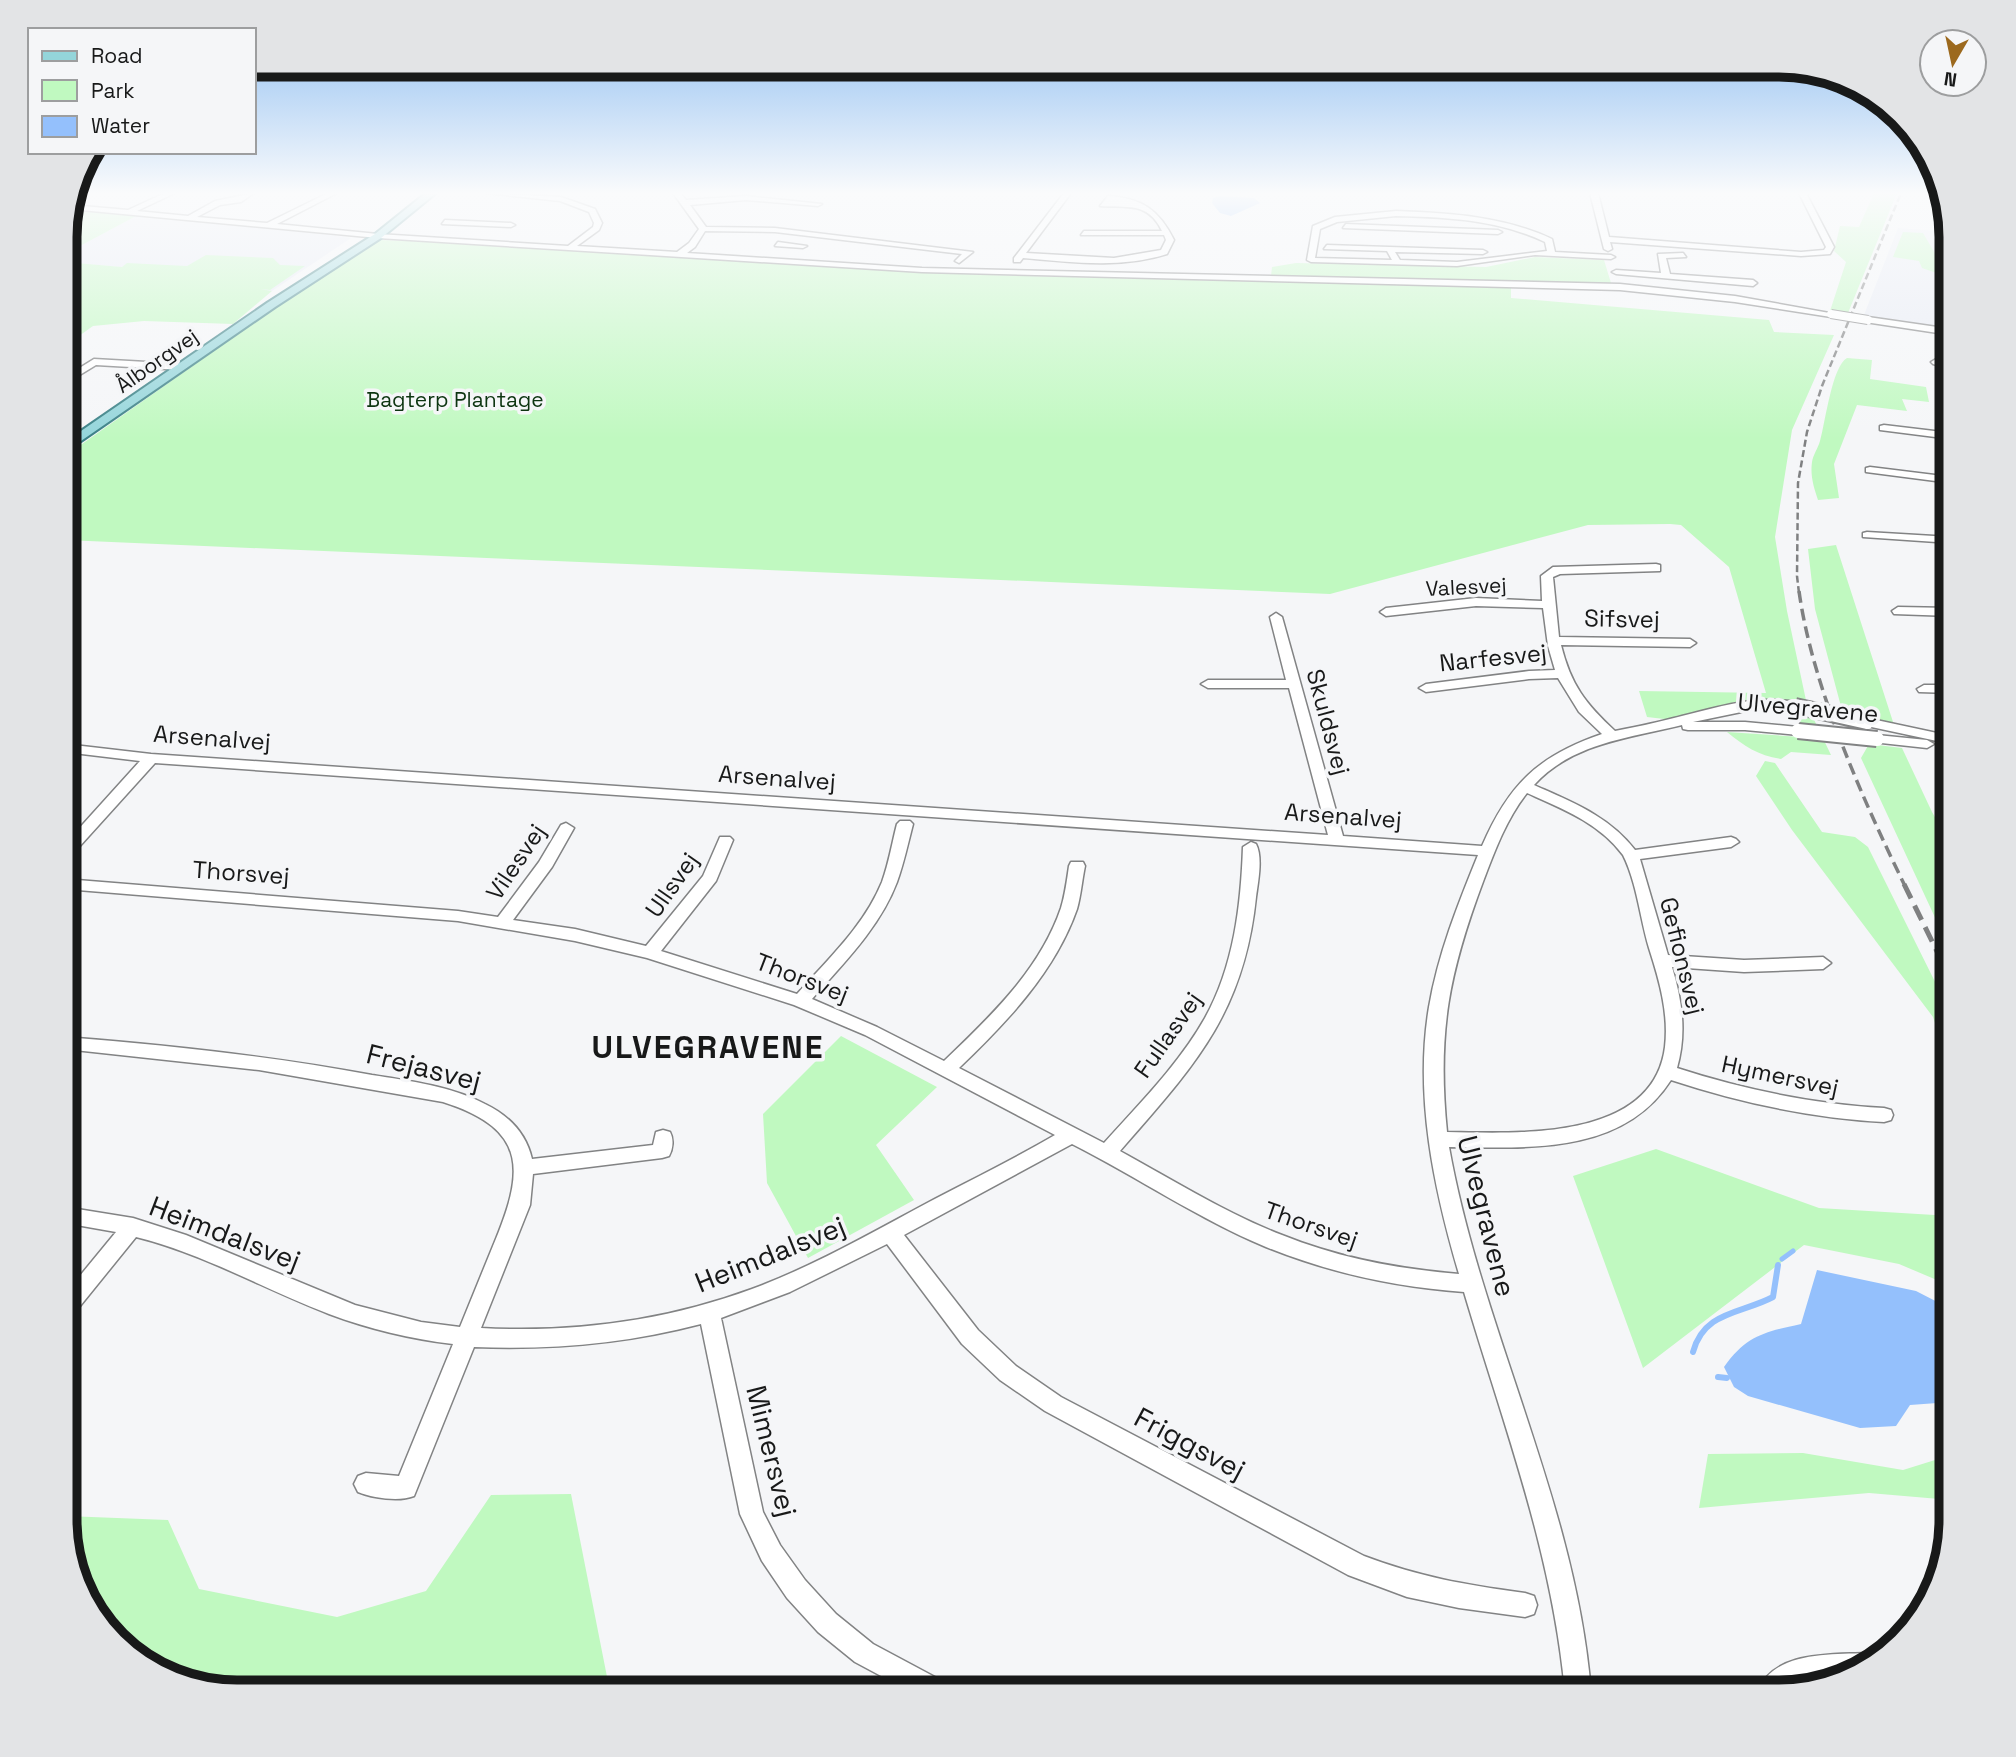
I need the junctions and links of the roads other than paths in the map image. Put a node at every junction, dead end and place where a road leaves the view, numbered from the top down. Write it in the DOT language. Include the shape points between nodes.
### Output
graph roads {
  1 [pos="311,275"];
  2 [pos="317,275"];
  3 [pos="1088,275"];
  4 [pos="1617,275"];
  5 [pos="1654,275"];
  6 [pos="1667,276"];
  7 [pos="1753,283"];
  8 [pos="1620,288"];
  9 [pos="271,304"];
  10 [pos="1939,330"];
  11 [pos="1936,362"];
  12 [pos="1939,363"];
  13 [pos="182,367"];
  14 [pos="77,373"];
  15 [pos="1884,428"];
  16 [pos="1939,435"];
  17 [pos="77,440"];
  18 [pos="1870,470"];
  19 [pos="1939,479"];
  20 [pos="1867,535"];
  21 [pos="1939,539"];
  22 [pos="1656,568"];
  23 [pos="1548,606"];
  24 [pos="1898,611"];
  25 [pos="1386,612"];
  26 [pos="1939,612"];
  27 [pos="1276,617"];
  28 [pos="1554,641"];
  29 [pos="1690,643"];
  30 [pos="1564,674"];
  31 [pos="1208,684"];
  32 [pos="1294,684"];
  33 [pos="1426,688"];
  34 [pos="1924,689"];
  35 [pos="1939,689"];
  36 [pos="1661,727"];
  37 [pos="1611,735"];
  38 [pos="1939,737"];
  39 [pos="1939,745"];
  40 [pos="77,749"];
  41 [pos="151,758"];
  42 [pos="1523,786"];
  43 [pos="905,824"];
  44 [pos="566,828"];
  45 [pos="1336,838"];
  46 [pos="725,840"];
  47 [pos="77,841"];
  48 [pos="1731,842"];
  49 [pos="1251,847"];
  50 [pos="1486,851"];
  51 [pos="1631,855"];
  52 [pos="1077,866"];
  53 [pos="77,885"];
  54 [pos="503,922"];
  55 [pos="650,953"];
  56 [pos="1661,960"];
  57 [pos="1824,963"];
  58 [pos="800,1001"];
  59 [pos="77,1044"];
  60 [pos="947,1069"];
  61 [pos="1669,1072"];
  62 [pos="1884,1115"];
  63 [pos="1071,1135"];
  64 [pos="663,1137"];
  65 [pos="1438,1139"];
  66 [pos="1107,1153"];
  67 [pos="524,1167"];
  68 [pos="77,1217"];
  69 [pos="133,1226"];
  70 [pos="890,1233"];
  71 [pos="1472,1284"];
  72 [pos="77,1295"];
  73 [pos="709,1312"];
  74 [pos="467,1337"];
  75 [pos="366,1485"];
  76 [pos="1525,1605"];
  77 [pos="1840,1668"];
  78 [pos="915,1680"];
  79 [pos="1576,1680"];
  80 [pos="1783,1680"];
  1 -- 9 [label="main road, Ålborgvej"];
  2 -- 9 [label="main road, Ålborgvej"];
  3 -- 8 [label="street"];
  4 -- 8 [label="street"];
  5 -- 6 [label="street"];
  6 -- 7 [label="street"];
  8 -- 10 [label="street, bridge" via="1735,299"];
  9 -- 13 [label="main road, Ålborgvej"];
  11 -- 12 [label="street"];
  13 -- 14 [label="street" via="93,362"];
  13 -- 17 [label="main road, Ålborgvej"];
  15 -- 16 [label="street"];
  18 -- 19 [label="street"];
  20 -- 21 [label="street"];
  22 -- 23 [label="street" via="1550,572"];
  23 -- 25 [label="street, Valesvej" via="1476,602"];
  23 -- 28 [label="street"];
  24 -- 26 [label="street"];
  27 -- 32 [label="street, Skuldsvej"];
  28 -- 29 [label="street, Sifsvej"];
  28 -- 30 [label="street"];
  30 -- 33 [label="street, Narfesvej"];
  30 -- 37 [label="street" via="1583,708"];
  31 -- 32 [label="street"];
  32 -- 45 [label="street, Skuldsvej"];
  34 -- 35 [label="street"];
  36 -- 37 [label="street, Ulvegravene"];
  36 -- 38 [label="street, Ulvegravene, bridge" via="1756,703 1795,706"];
  36 -- 39 [label="street, Ulvegravene, bridge" via="1745,726"];
  37 -- 42 [label="street, Ulvegravene" via="1551,763"];
  40 -- 41 [label="street, Arsenalvej"];
  41 -- 45 [label="street, Arsenalvej"];
  41 -- 47 [label="street"];
  42 -- 50 [label="street, Ulvegravene" via="1508,804"];
  42 -- 51 [label="street, Gefionsvej" via="1602,825"];
  43 -- 58 [label="street" via="888,884 869,918"];
  44 -- 54 [label="street, Vilesvej" via="547,864"];
  45 -- 50 [label="street, Arsenalvej"];
  46 -- 55 [label="street, Ullsvej" via="710,877"];
  48 -- 51 [label="street"];
  49 -- 66 [label="street, Fullasvej" via="1242,934 1231,981 1214,1018 1187,1059"];
  50 -- 65 [label="street, Ulvegravene" via="1454,937 1439,1002 1433,1066"];
  51 -- 56 [label="street, Gefionsvej"];
  52 -- 60 [label="street" via="1068,912 1031,980"];
  53 -- 54 [label="street, Thorsvej"];
  54 -- 55 [label="street, Thorsvej"];
  55 -- 58 [label="street, Thorsvej"];
  56 -- 57 [label="street" via="1744,966"];
  56 -- 61 [label="street, Gefionsvej" via="1676,1024 1676,1049"];
  58 -- 60 [label="street, Thorsvej"];
  59 -- 67 [label="street, Frejasvej" via="292,1066 429,1093 468,1104 507,1128 519,1146"];
  60 -- 63 [label="street, Thorsvej"];
  61 -- 62 [label="street, Hymersvej" via="1800,1109"];
  61 -- 65 [label="street, Gefionsvej" via="1653,1094 1630,1113 1600,1128 1538,1138"];
  63 -- 66 [label="street, Thorsvej"];
  63 -- 70 [label="street, Heimdalsvej"];
  64 -- 67 [label="street" via="662,1150"];
  65 -- 71 [label="street, Ulvegravene"];
  66 -- 71 [label="street, Thorsvej" via="1274,1241 1371,1271"];
  67 -- 74 [label="street, Frejasvej" via="520,1205"];
  68 -- 69 [label="street, Heimdalsvej"];
  69 -- 72 [label="street"];
  69 -- 74 [label="street, Heimdalsvej" via="222,1257 333,1307 419,1330"];
  70 -- 73 [label="street, Heimdalsvej" via="805,1276"];
  70 -- 76 [label="street, Friggsvej" via="970,1337 1008,1373 1053,1404 1357,1566 1407,1585"];
  71 -- 79 [label="street, Ulvegravene" via="1544,1508"];
  73 -- 74 [label="street, Heimdalsvej" via="575,1336"];
  73 -- 78 [label="street, Mimersvej" via="752,1514 771,1553 827,1623 864,1653"];
  74 -- 75 [label="street, Frejasvej" via="406,1488"];
  77 -- 80 [label="street" via="1804,1671"];
}
